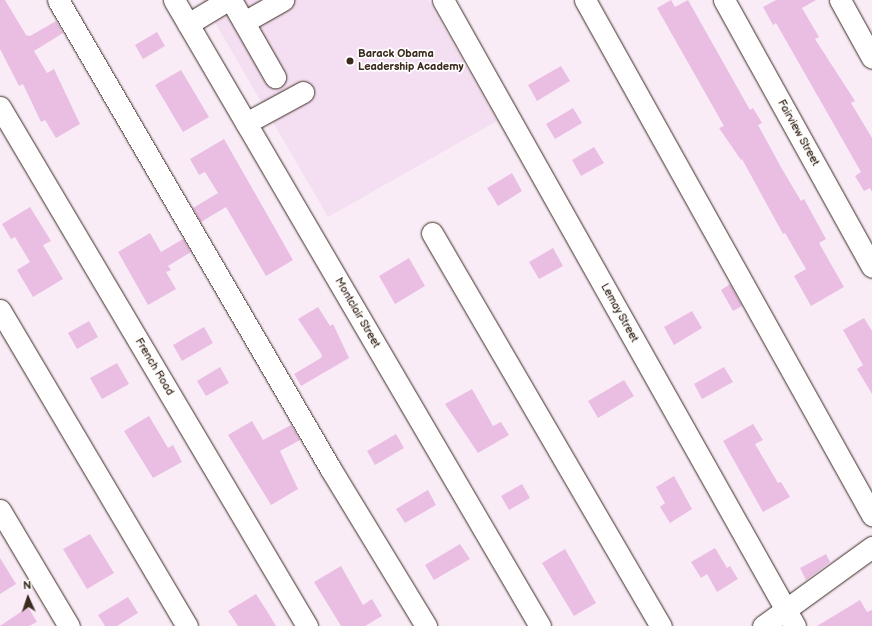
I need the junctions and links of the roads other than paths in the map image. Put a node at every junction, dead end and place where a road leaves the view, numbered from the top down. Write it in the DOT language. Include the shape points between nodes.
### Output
graph roads {
  1 [pos="58,0"];
  2 [pos="174,0"];
  3 [pos="230,0"];
  4 [pos="283,0"];
  5 [pos="443,0"];
  6 [pos="585,0"];
  7 [pos="724,0"];
  8 [pos="840,0"];
  9 [pos="244,22"];
  10 [pos="188,24"];
  11 [pos="872,58"];
  12 [pos="275,77"];
  13 [pos="303,92"];
  14 [pos="0,107"];
  15 [pos="246,123"];
  16 [pos="432,232"];
  17 [pos="872,267"];
  18 [pos="0,310"];
  19 [pos="0,510"];
  20 [pos="872,515"];
  21 [pos="872,547"];
  22 [pos="790,618"];
  23 [pos="69,626"];
  24 [pos="187,626"];
  25 [pos="307,626"];
  26 [pos="426,626"];
  27 [pos="540,626"];
  28 [pos="661,626"];
  29 [pos="763,626"];
  1 -- 26 [label="street" via="330,468"];
  2 -- 10 [label="street, Montclair Street"];
  3 -- 9 [label="street"];
  3 -- 10 [label="street"];
  4 -- 9 [label="street"];
  5 -- 22 [label="street, Lemay Street"];
  6 -- 20 [label="street"];
  7 -- 17 [label="street, Fairview Street"];
  8 -- 11 [label="street"];
  9 -- 12 [label="street"];
  10 -- 15 [label="street, Montclair Street"];
  13 -- 15 [label="street"];
  14 -- 25 [label="street, French Road"];
  15 -- 27 [label="street, Montclair Street"];
  16 -- 28 [label="street"];
  18 -- 24 [label="street"];
  19 -- 23 [label="street"];
  21 -- 22 [label="street"];
  22 -- 29 [label="street"];
}
